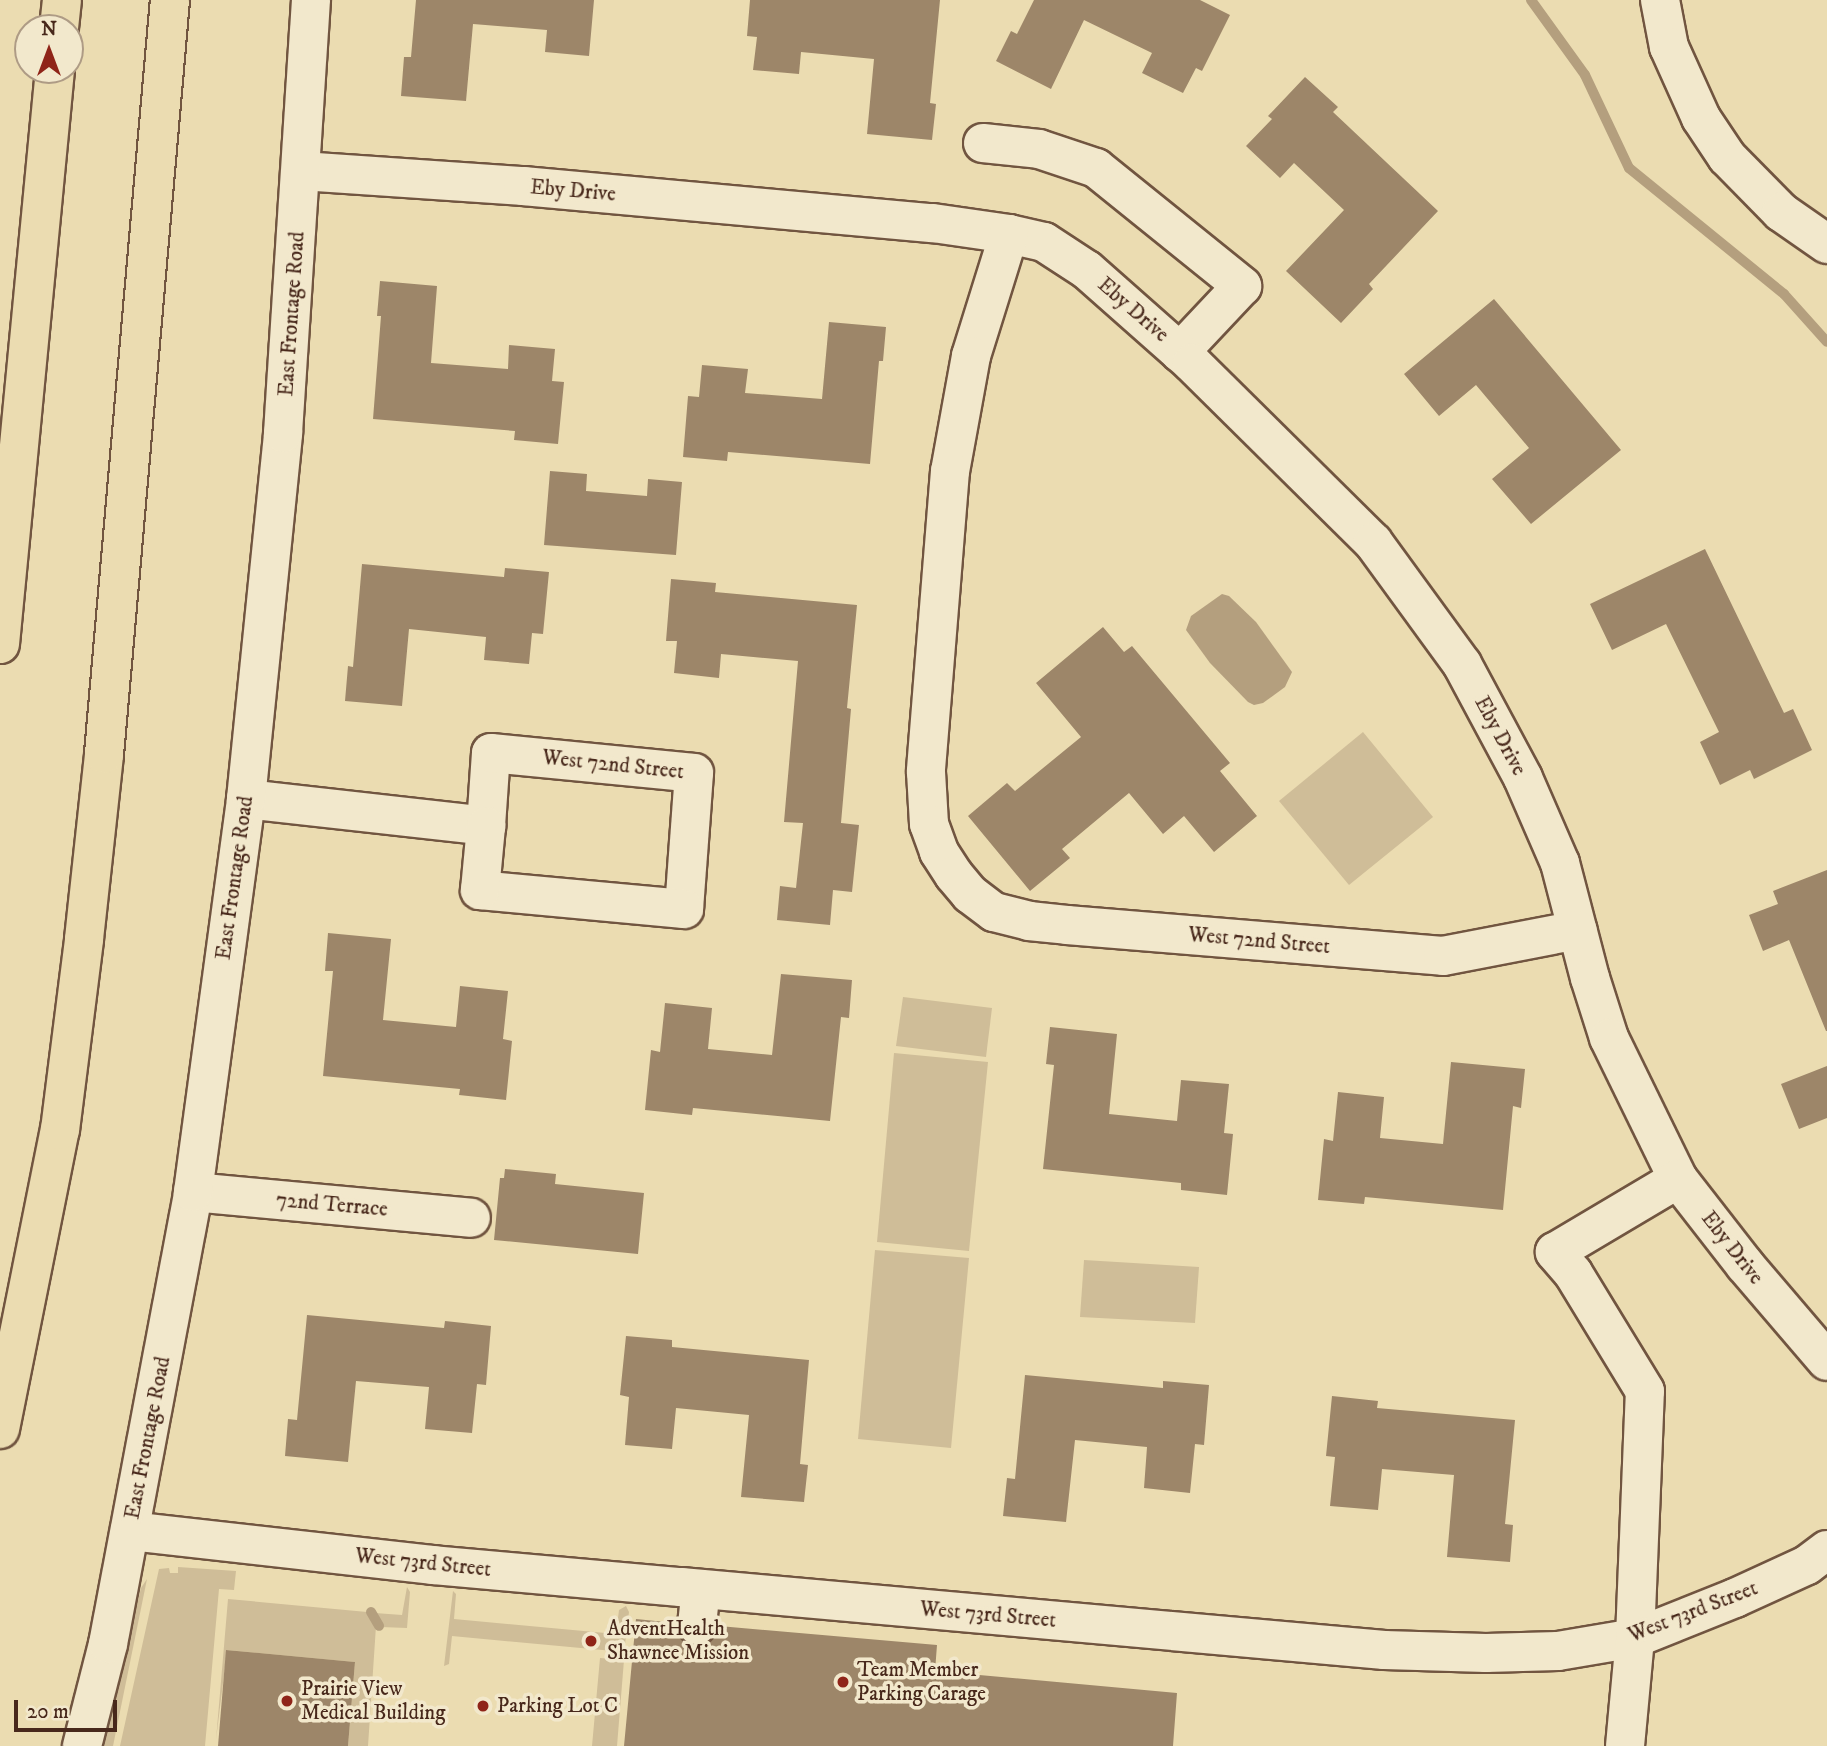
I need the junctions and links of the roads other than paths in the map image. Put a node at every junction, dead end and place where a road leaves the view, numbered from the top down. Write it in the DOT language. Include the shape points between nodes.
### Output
graph roads {
  1 [pos="170,0"];
  2 [pos="311,0"];
  3 [pos="1660,0"];
  4 [pos="54,84"];
  5 [pos="984,143"];
  6 [pos="302,171"];
  7 [pos="1009,234"];
  8 [pos="1827,244"];
  9 [pos="1180,352"];
  10 [pos="0,644"];
  11 [pos="246,799"];
  12 [pos="486,825"];
  13 [pos="1578,930"];
  14 [pos="1678,1179"];
  15 [pos="193,1192"];
  16 [pos="471,1218"];
  17 [pos="1827,1361"];
  18 [pos="0,1429"];
  19 [pos="130,1531"];
  20 [pos="1827,1550"];
  21 [pos="1635,1638"];
  22 [pos="82,1746"];
  23 [pos="1625,1746"];
  1 -- 18 [label="highway" via="104,754 82,953 60,1130"];
  2 -- 6 [label="street, East Frontage Road"];
  3 -- 8 [label="street" via="1669,47 1701,118 1727,158 1781,212"];
  4 -- 10 [label="highway"];
  5 -- 9 [label="street" via="1039,149 1096,168 1242,286"];
  6 -- 7 [label="street, Eby Drive" via="603,193"];
  6 -- 11 [label="street, East Frontage Road" via="283,433"];
  7 -- 9 [label="street, Eby Drive" via="1044,242 1087,270"];
  7 -- 13 [label="street, West 72nd Street" via="971,356 950,471 926,772 929,824 954,875 994,912 1067,925 1443,956"];
  9 -- 13 [label="street, Eby Drive" via="1373,542 1462,664 1523,778 1560,863"];
  11 -- 12 [label="street"];
  11 -- 15 [label="street, East Frontage Road"];
  12 -- 12 [label="street, West 72nd Street" via="480,890 684,909 694,773 491,753"];
  13 -- 14 [label="street, Eby Drive" via="1609,1038"];
  14 -- 17 [label="street, Eby Drive"];
  14 -- 21 [label="street" via="1555,1252 1573,1273 1645,1391"];
  15 -- 16 [label="street, 72nd Terrace"];
  15 -- 19 [label="street, East Frontage Road"];
  19 -- 21 [label="street, West 73rd Street" via="433,1565 689,1606 1384,1650 1559,1651"];
  19 -- 22 [label="street, East Frontage Road"];
  20 -- 21 [label="street, West 73rd Street" via="1807,1565"];
  21 -- 23 [label="street"];
}
